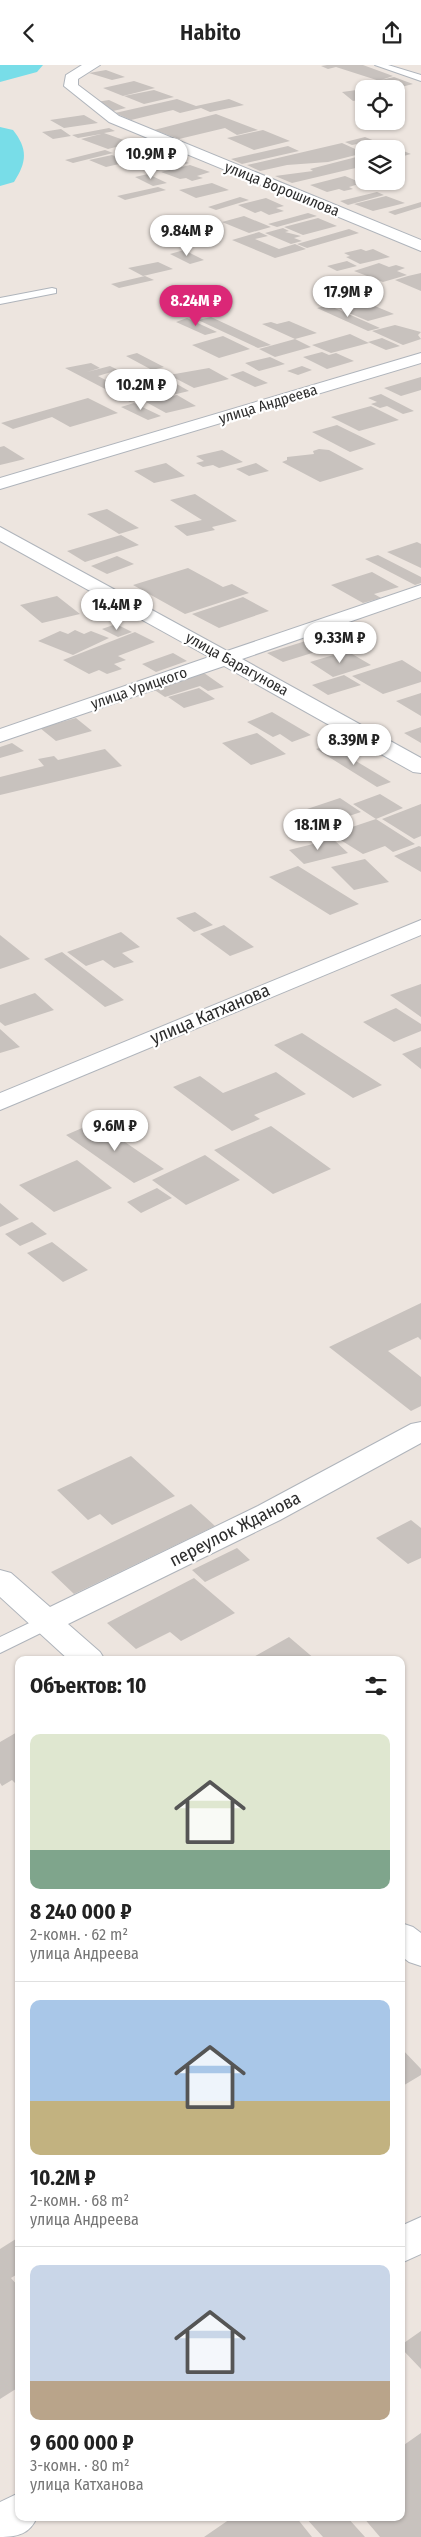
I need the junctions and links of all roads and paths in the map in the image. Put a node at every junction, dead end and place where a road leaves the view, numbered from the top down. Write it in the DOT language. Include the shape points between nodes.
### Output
graph roads {
  1 [pos="93,65"];
  2 [pos="379,65"];
  3 [pos="421,78"];
  4 [pos="421,247"];
  5 [pos="52,291"];
  6 [pos="0,301"];
  7 [pos="421,358"];
  8 [pos="0,484"];
  9 [pos="0,533"];
  10 [pos="421,591"];
  11 [pos="226,658"];
  12 [pos="0,737"];
  13 [pos="421,767"];
  14 [pos="421,927"];
  15 [pos="0,1102"];
  16 [pos="421,1431"];
  17 [pos="0,1580"];
  18 [pos="46,1622"];
  19 [pos="0,1645"];
  20 [pos="84,1656"];
  21 [pos="405,1939"];
  22 [pos="421,1953"];
  23 [pos="421,2233"];
  24 [pos="405,2244"];
  25 [pos="15,2516"];
  26 [pos="0,2525"];
  1 -- 4 [label="street, улица Ворошилова" via="76,73 70,83 76,92 103,113"];
  2 -- 3 [label="lane"];
  5 -- 6 [label="lane"];
  7 -- 8 [label="street, улица Андреева"];
  9 -- 11 [label="street, улица Барагунова"];
  10 -- 11 [label="street, улица Урицкого"];
  11 -- 12 [label="street, улица Урицкого"];
  11 -- 13 [label="street, улица Барагунова"];
  14 -- 15 [label="street, улица Катханова"];
  16 -- 18 [label="street, переулок Жданова" via="269,1513"];
  17 -- 18 [label="street"];
  18 -- 19 [label="lane"];
  18 -- 20 [label="street"];
  21 -- 22 [label="street"];
  23 -- 24 [label="street"];
  25 -- 26 [label="street"];
}
